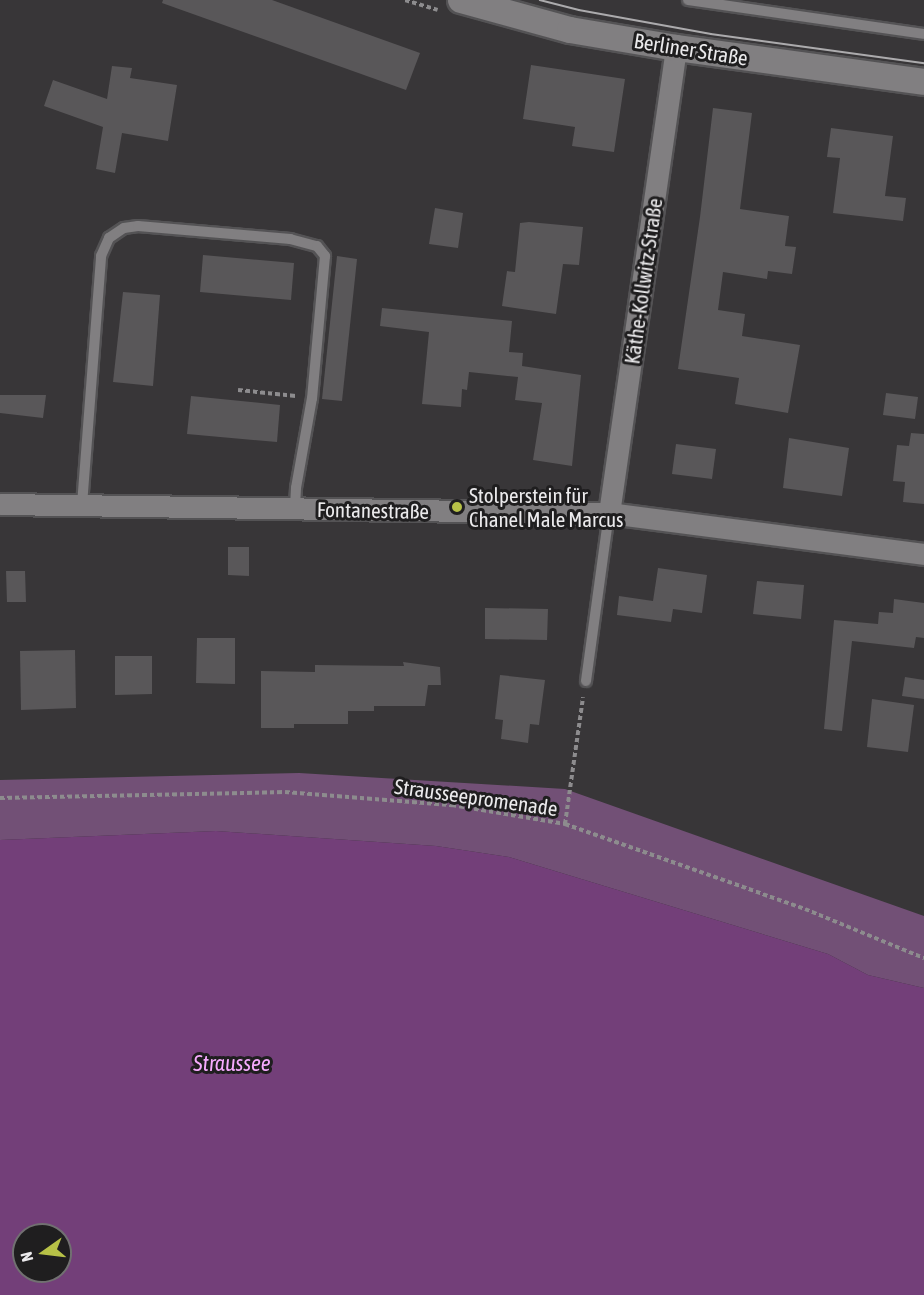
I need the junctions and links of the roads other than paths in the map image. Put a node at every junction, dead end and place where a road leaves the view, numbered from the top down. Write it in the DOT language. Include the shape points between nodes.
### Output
graph roads {
  1 [pos="461,0"];
  2 [pos="688,0"];
  3 [pos="924,34"];
  4 [pos="676,48"];
  5 [pos="924,82"];
  6 [pos="0,504"];
  7 [pos="82,505"];
  8 [pos="295,508"];
  9 [pos="609,513"];
  10 [pos="924,554"];
  11 [pos="586,681"];
  1 -- 4 [label="street, Berliner Straße" via="570,30"];
  2 -- 3 [label="lane"];
  4 -- 5 [label="street, Berliner Straße"];
  4 -- 9 [label="street, Käthe-Kollwitz-Straße"];
  6 -- 7 [label="street, Fontanestraße"];
  7 -- 8 [label="street, Fontanestraße"];
  7 -- 8 [label="lane" via="101,256 109,238 124,228 138,226 290,239 317,246 326,256 312,398"];
  8 -- 9 [label="street, Fontanestraße"];
  9 -- 10 [label="street, Fontanestraße"];
  9 -- 11 [label="lane"];
}
